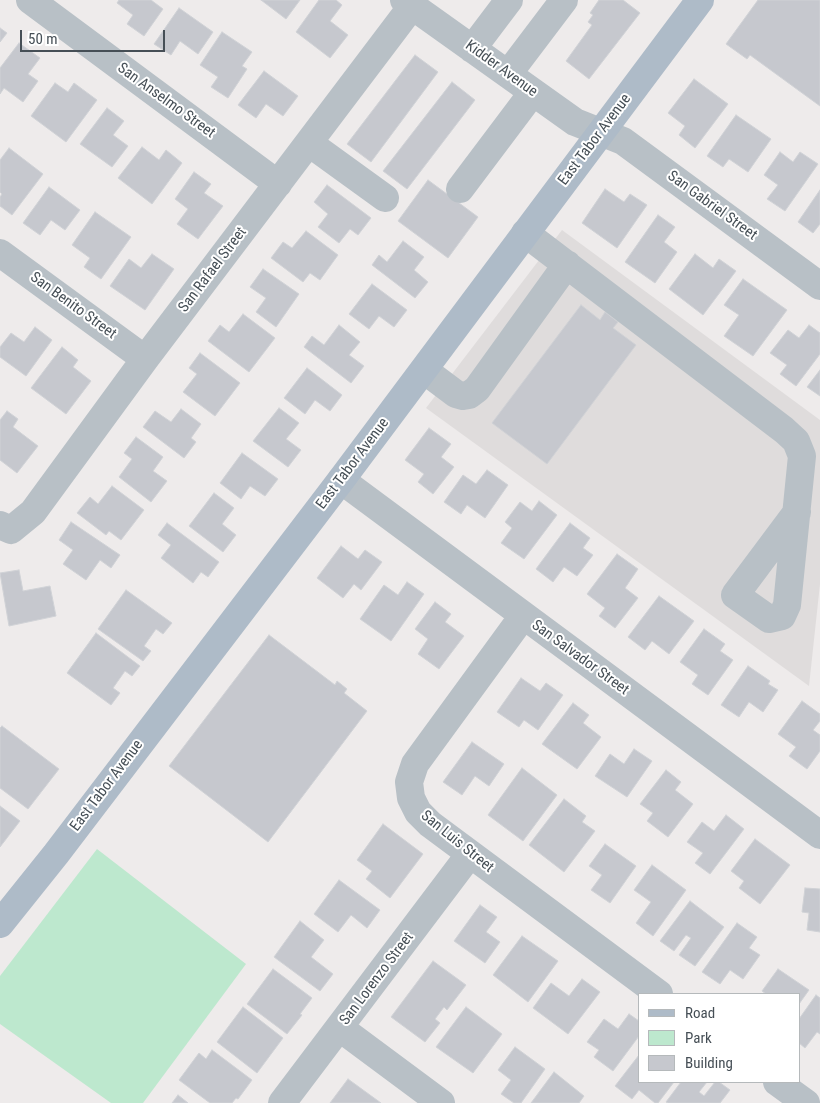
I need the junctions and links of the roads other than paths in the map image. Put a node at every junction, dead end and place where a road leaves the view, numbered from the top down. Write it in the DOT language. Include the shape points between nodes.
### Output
graph roads {
  1 [pos="30,0"];
  2 [pos="564,0"];
  3 [pos="700,0"];
  4 [pos="408,3"];
  5 [pos="505,6"];
  6 [pos="537,36"];
  7 [pos="472,49"];
  8 [pos="508,74"];
  9 [pos="533,92"];
  10 [pos="600,132"];
  11 [pos="309,143"];
  12 [pos="278,184"];
  13 [pos="460,189"];
  14 [pos="385,198"];
  15 [pos="526,233"];
  16 [pos="0,252"];
  17 [pos="567,264"];
  18 [pos="820,286"];
  19 [pos="145,359"];
  20 [pos="424,370"];
  21 [pos="341,480"];
  22 [pos="797,512"];
  23 [pos="5,527"];
  24 [pos="523,616"];
  25 [pos="820,835"];
  26 [pos="470,854"];
  27 [pos="0,924"];
  28 [pos="658,993"];
  29 [pos="340,1028"];
  30 [pos="779,1083"];
  31 [pos="282,1103"];
  32 [pos="441,1103"];
  33 [pos="806,1103"];
  1 -- 12 [label="street, San Anselmo Street"];
  2 -- 6 [label="street"];
  3 -- 10 [label="main road, East Tabor Avenue"];
  4 -- 7 [label="street, Kidder Avenue"];
  4 -- 11 [label="street, San Rafael Street"];
  5 -- 6 [label="street"];
  5 -- 7 [label="street"];
  6 -- 8 [label="street"];
  7 -- 8 [label="street, Kidder Avenue"];
  8 -- 9 [label="street, Kidder Avenue"];
  9 -- 10 [label="street, Kidder Avenue" via="575,122"];
  9 -- 13 [label="street"];
  10 -- 15 [label="main road, East Tabor Avenue"];
  10 -- 18 [label="street, San Gabriel Street" via="623,141"];
  11 -- 12 [label="street, San Rafael Street"];
  11 -- 14 [label="street"];
  12 -- 19 [label="street, San Rafael Street"];
  15 -- 17 [label="street"];
  15 -- 20 [label="main road, East Tabor Avenue"];
  16 -- 19 [label="street, San Benito Street"];
  17 -- 20 [label="street" via="469,395 456,394"];
  17 -- 22 [label="street" via="796,441 802,456"];
  19 -- 23 [label="street, San Rafael Street" via="33,512"];
  20 -- 21 [label="main road, East Tabor Avenue"];
  21 -- 24 [label="street, San Salvador Street"];
  21 -- 27 [label="main road, East Tabor Avenue"];
  24 -- 25 [label="street, San Salvador Street"];
  24 -- 26 [label="street, San Luis Street" via="415,764 410,782 411,798 418,812"];
  26 -- 28 [label="street, San Luis Street"];
  26 -- 29 [label="street, San Lorenzo Street"];
  29 -- 31 [label="street, San Lorenzo Street"];
  29 -- 32 [label="street"];
  30 -- 33 [label="street"];
}
